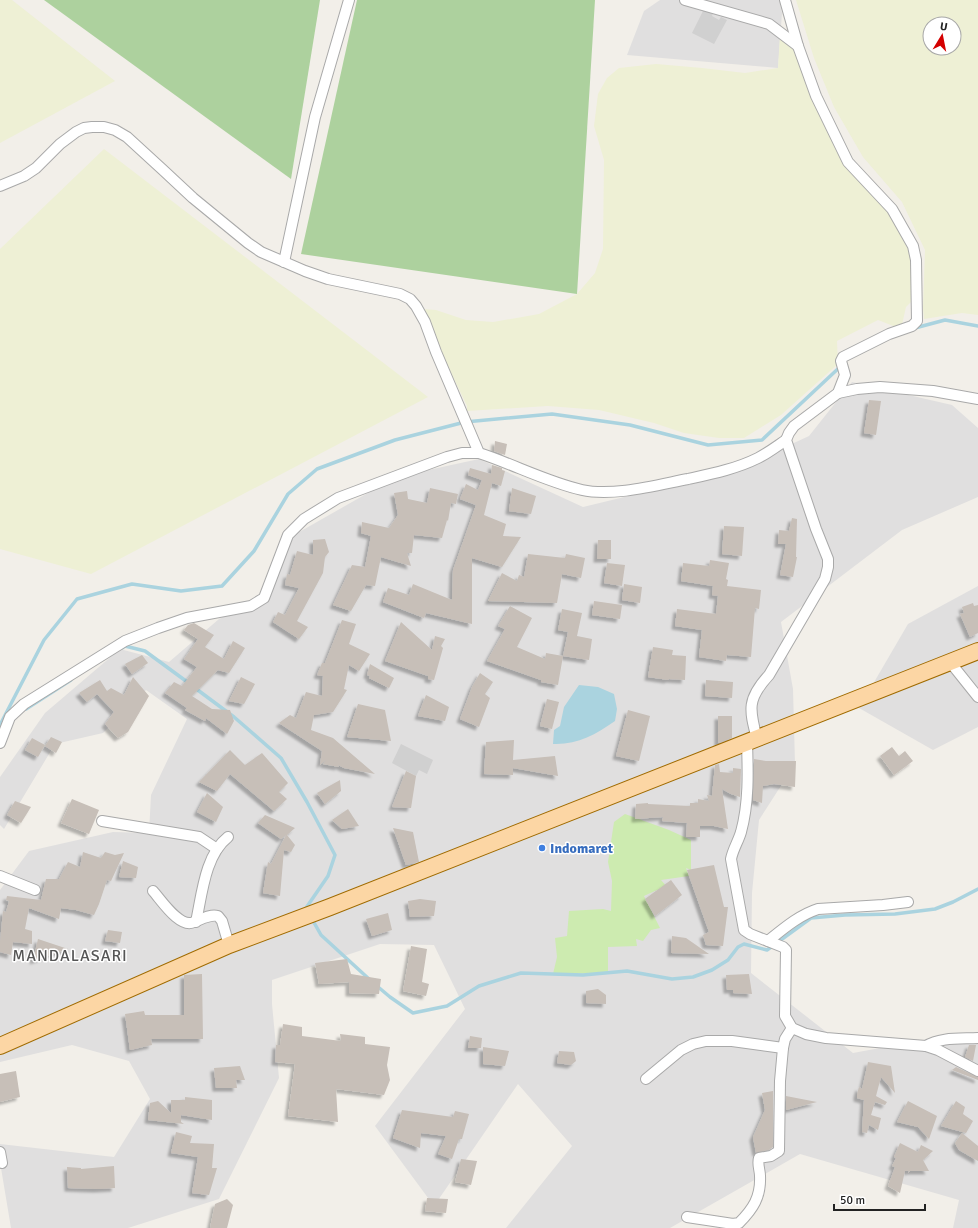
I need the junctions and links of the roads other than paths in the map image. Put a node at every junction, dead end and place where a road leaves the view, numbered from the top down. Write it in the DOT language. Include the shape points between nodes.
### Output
graph roads {
  1 [pos="349,0"];
  2 [pos="685,0"];
  3 [pos="785,0"];
  4 [pos="798,46"];
  5 [pos="0,186"];
  6 [pos="284,262"];
  7 [pos="838,393"];
  8 [pos="978,399"];
  9 [pos="786,440"];
  10 [pos="479,453"];
  11 [pos="978,651"];
  12 [pos="950,662"];
  13 [pos="978,697"];
  14 [pos="752,740"];
  15 [pos="0,743"];
  16 [pos="102,821"];
  17 [pos="228,837"];
  18 [pos="217,849"];
  19 [pos="0,876"];
  20 [pos="35,890"];
  21 [pos="153,891"];
  22 [pos="908,902"];
  23 [pos="196,922"];
  24 [pos="770,942"];
  25 [pos="229,945"];
  26 [pos="792,1028"];
  27 [pos="978,1038"];
  28 [pos="0,1046"];
  29 [pos="926,1046"];
  30 [pos="783,1048"];
  31 [pos="978,1071"];
  32 [pos="646,1079"];
  33 [pos="0,1152"];
  34 [pos="2,1163"];
  35 [pos="687,1217"];
  1 -- 6 [label="street" via="315,117"];
  2 -- 4 [label="street" via="769,24"];
  3 -- 4 [label="street"];
  4 -- 7 [label="street" via="816,96 848,162 892,209 913,246 916,260 916,324 846,355 840,361 845,375"];
  5 -- 6 [label="street" via="36,168 76,132 84,128 104,127 127,137 193,198 248,243"];
  6 -- 10 [label="street" via="328,279 400,294 410,299 425,322"];
  7 -- 8 [label="street" via="880,387 933,391"];
  7 -- 9 [label="street" via="794,426"];
  9 -- 10 [label="street" via="757,459 726,470 612,492 576,488"];
  9 -- 14 [label="street" via="828,559 828,567 825,579 769,675 758,686 752,699"];
  10 -- 15 [label="street" via="462,453 338,498 304,519 288,535 264,598 251,606 187,618 125,641 20,708 10,717"];
  11 -- 12 [label="main road"];
  12 -- 13 [label="street"];
  12 -- 14 [label="main road"];
  14 -- 24 [label="street" via="743,823 731,858 744,930"];
  14 -- 25 [label="main road"];
  16 -- 18 [label="street" via="199,837"];
  17 -- 18 [label="street"];
  18 -- 23 [label="street" via="203,886"];
  19 -- 20 [label="street"];
  21 -- 23 [label="street" via="177,919 187,924"];
  22 -- 24 [label="street" via="818,909 800,917"];
  23 -- 25 [label="street" via="208,916 218,916"];
  24 -- 26 [label="street" via="783,947 786,954 785,1016"];
  25 -- 28 [label="main road"];
  26 -- 29 [label="street" via="826,1038"];
  26 -- 30 [label="street"];
  27 -- 29 [label="street" via="931,1042"];
  29 -- 31 [label="street"];
  30 -- 32 [label="street" via="732,1041 706,1041 681,1050"];
  30 -- 35 [label="street" via="779,1151 771,1156 759,1158 759,1189 754,1206 739,1223 733,1224"];
  33 -- 34 [label="street"];
}
